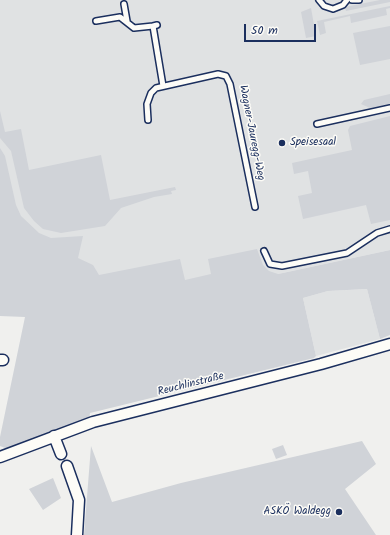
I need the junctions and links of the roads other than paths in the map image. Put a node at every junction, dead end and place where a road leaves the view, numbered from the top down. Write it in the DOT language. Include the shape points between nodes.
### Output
graph roads {
  1 [pos="319,0"];
  2 [pos="347,0"];
  3 [pos="352,0"];
  4 [pos="359,0"];
  5 [pos="124,4"];
  6 [pos="96,21"];
  7 [pos="127,21"];
  8 [pos="163,86"];
  9 [pos="390,108"];
  10 [pos="148,120"];
  11 [pos="317,124"];
  12 [pos="255,207"];
  13 [pos="390,229"];
  14 [pos="264,251"];
  15 [pos="390,344"];
  16 [pos="54,436"];
  17 [pos="61,454"];
  18 [pos="0,456"];
  19 [pos="67,466"];
  20 [pos="77,535"];
  1 -- 2 [label="lane" via="324,6 333,9 343,5"];
  3 -- 4 [label="lane"];
  5 -- 7 [label="lane"];
  6 -- 7 [label="lane" via="120,17"];
  7 -- 8 [label="lane" via="134,28 155,26"];
  8 -- 10 [label="lane" via="151,93 147,104"];
  8 -- 12 [label="lane, Wagner-Jauregg-Weg" via="218,74 226,76 229,80"];
  9 -- 11 [label="lane"];
  13 -- 14 [label="lane" via="377,233 347,253 282,266 270,264"];
  15 -- 16 [label="street, Reuchlinstraße" via="93,422"];
  16 -- 17 [label="street"];
  16 -- 18 [label="street, Reuchlinstraße"];
  19 -- 20 [label="street" via="79,500"];
}
